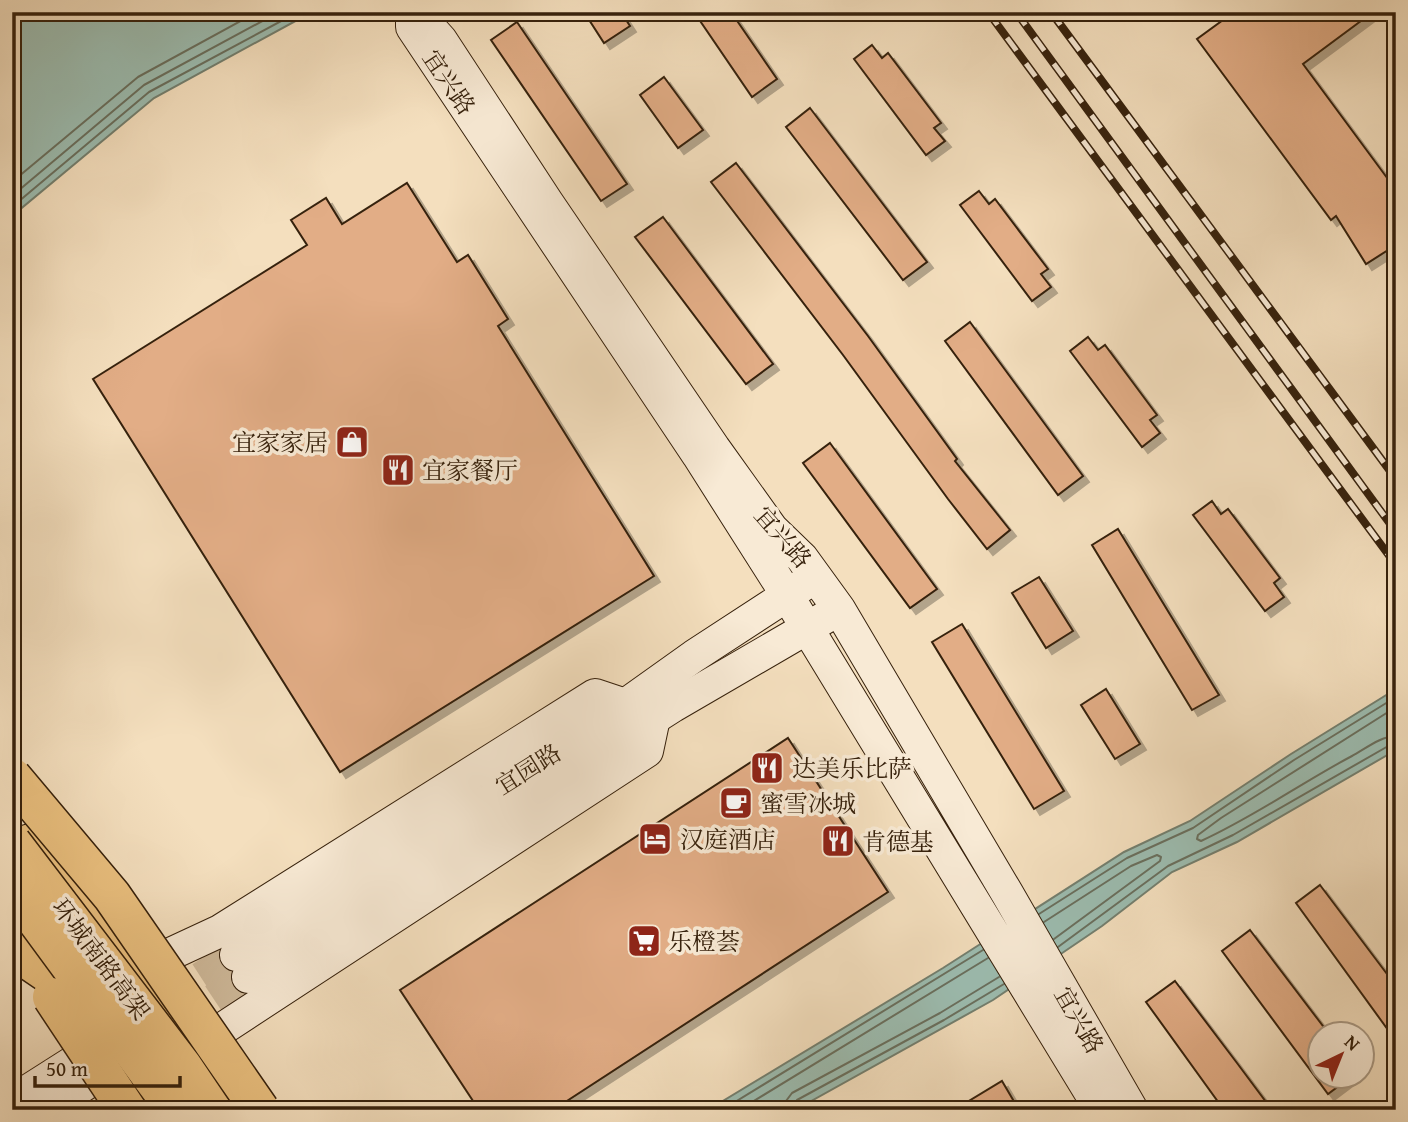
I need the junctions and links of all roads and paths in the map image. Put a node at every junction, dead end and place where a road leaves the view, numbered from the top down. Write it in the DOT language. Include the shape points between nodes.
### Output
graph roads {
  1 [pos="816,576"];
  2 [pos="788,595"];
  3 [pos="839,610"];
  4 [pos="807,627"];
  5 [pos="625,705"];
  6 [pos="654,718"];
  7 [pos="12,777"];
  8 [pos="12,825"];
  9 [pos="12,843"];
  10 [pos="12,852"];
  11 [pos="12,887"];
  12 [pos="12,919"];
  13 [pos="12,945"];
  14 [pos="12,963"];
  15 [pos="136,970"];
  16 [pos="1049,995"];
  17 [pos="93,1004"];
  18 [pos="189,1051"];
  19 [pos="12,1101"];
  20 [pos="46,1110"];
  21 [pos="127,1110"];
  22 [pos="155,1110"];
  23 [pos="176,1110"];
  24 [pos="212,1110"];
  25 [pos="229,1110"];
  26 [pos="260,1110"];
  27 [pos="1101,1110"];
  28 [pos="1132,1110"];
  1 -- 2 [label="main road, 宜园路"];
  1 -- 2 [label="main road, 宜兴路" via="772,529 718,455 441,40 423,20 412,22"];
  1 -- 3 [label="main road, 宜兴路"];
  2 -- 4 [label="main road, 宜兴路"];
  2 -- 5 [label="main road, 宜园路"];
  3 -- 4 [label="main road, 宜园路"];
  3 -- 16 [label="main road, 宜兴路" via="1007,893"];
  4 -- 6 [label="main road, 宜园路"];
  4 -- 16 [label="main road, 宜兴路" via="990,927"];
  5 -- 6 [label="main road, 宜园路" via="242,966"];
  5 -- 15 [label="main road" via="596,695 220,931"];
  6 -- 18 [label="main road, 宜园路" via="647,751"];
  7 -- 26 [label="highway, bridge" via="112,896"];
  8 -- 15 [label="main road" via="84,900"];
  9 -- 24 [label="highway, 环城南路高架, bridge"];
  10 -- 15 [label="main road"];
  11 -- 23 [label="highway, 环城南路高架, bridge"];
  12 -- 17 [label="main road"];
  13 -- 17 [label="highway"];
  14 -- 21 [label="highway, bridge" via="52,998"];
  15 -- 18 [label="main road"];
  16 -- 27 [label="main road, 宜兴路"];
  16 -- 28 [label="main road, 宜兴路"];
  17 -- 22 [label="main road"];
  18 -- 25 [label="main road"];
  19 -- 20 [label="main road" via="106,1056"];
}
